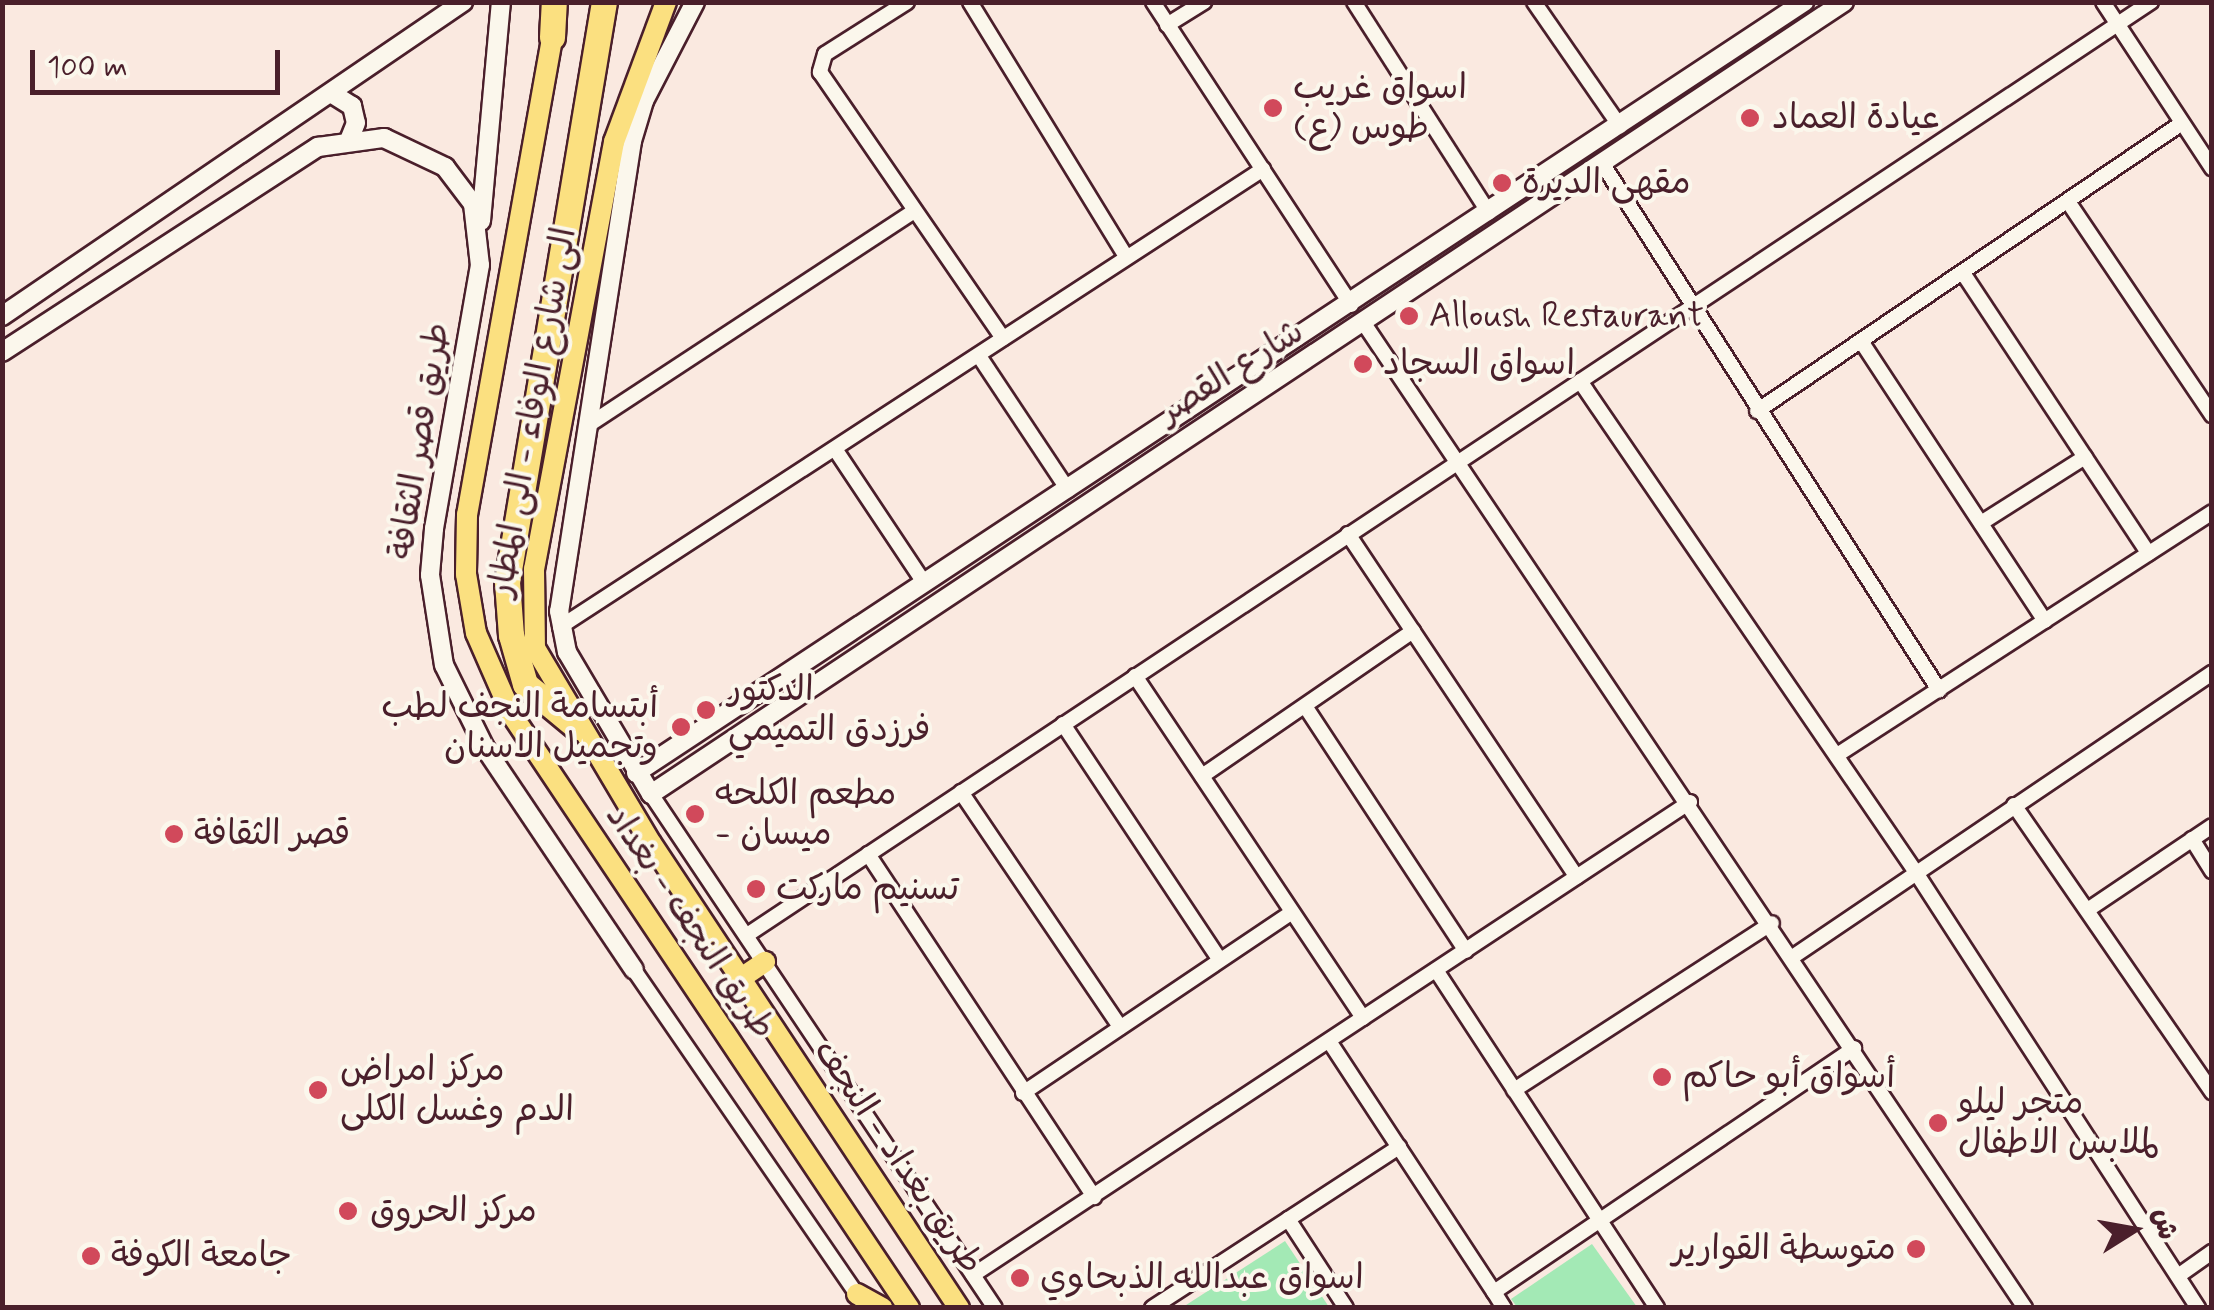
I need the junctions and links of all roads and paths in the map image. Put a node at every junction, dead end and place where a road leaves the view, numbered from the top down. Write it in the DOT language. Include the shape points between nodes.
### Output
graph roads {
  1 [pos="464,2"];
  2 [pos="502,2"];
  3 [pos="557,2"];
  4 [pos="604,2"];
  5 [pos="666,2"];
  6 [pos="695,2"];
  7 [pos="907,2"];
  8 [pos="970,2"];
  9 [pos="1153,2"];
  10 [pos="1204,2"];
  11 [pos="1354,2"];
  12 [pos="1556,2"];
  13 [pos="1844,2"];
  14 [pos="2103,2"];
  15 [pos="2151,2"];
  16 [pos="1537,8"];
  17 [pos="1796,8"];
  18 [pos="1168,25"];
  19 [pos="2118,25"];
  20 [pos="1801,31"];
  21 [pos="552,37"];
  22 [pos="1734,49"];
  23 [pos="1745,68"];
  24 [pos="331,93"];
  25 [pos="2182,123"];
  26 [pos="1620,126"];
  27 [pos="350,138"];
  28 [pos="1602,163"];
  29 [pos="1263,168"];
  30 [pos="2212,168"];
  31 [pos="2069,202"];
  32 [pos="914,212"];
  33 [pos="1489,213"];
  34 [pos="480,225"];
  35 [pos="1126,258"];
  36 [pos="1963,273"];
  37 [pos="1351,305"];
  38 [pos="1690,309"];
  39 [pos="2,316"];
  40 [pos="1365,325"];
  41 [pos="1003,338"];
  42 [pos="1861,341"];
  43 [pos="2,352"];
  44 [pos="979,356"];
  45 [pos="1580,381"];
  46 [pos="1192,407"];
  47 [pos="1757,410"];
  48 [pos="2212,415"];
  49 [pos="590,424"];
  50 [pos="1204,426"];
  51 [pos="1141,441"];
  52 [pos="835,449"];
  53 [pos="2084,457"];
  54 [pos="1459,459"];
  55 [pos="1152,460"];
  56 [pos="1068,490"];
  57 [pos="2212,512"];
  58 [pos="1981,523"];
  59 [pos="1348,534"];
  60 [pos="2148,554"];
  61 [pos="925,584"];
  62 [pos="2045,620"];
  63 [pos="560,627"];
  64 [pos="1413,631"];
  65 [pos="2212,673"];
  66 [pos="1135,676"];
  67 [pos="1940,690"];
  68 [pos="1304,706"];
  69 [pos="1063,724"];
  70 [pos="577,727"];
  71 [pos="1836,755"];
  72 [pos="636,772"];
  73 [pos="1202,776"];
  74 [pos="961,792"];
  75 [pos="651,794"];
  76 [pos="1690,802"];
  77 [pos="2014,805"];
  78 [pos="2212,826"];
  79 [pos="2192,840"];
  80 [pos="651,843"];
  81 [pos="868,854"];
  82 [pos="2212,870"];
  83 [pos="1915,872"];
  84 [pos="1577,877"];
  85 [pos="2089,909"];
  86 [pos="1292,912"];
  87 [pos="1772,923"];
  88 [pos="747,935"];
  89 [pos="1466,951"];
  90 [pos="1794,956"];
  91 [pos="1220,960"];
  92 [pos="764,962"];
  93 [pos="634,970"];
  94 [pos="1436,970"];
  95 [pos="741,978"];
  96 [pos="1363,1018"];
  97 [pos="1120,1026"];
  98 [pos="1329,1041"];
  99 [pos="1854,1048"];
  100 [pos="1514,1090"];
  101 [pos="2212,1092"];
  102 [pos="1023,1093"];
  103 [pos="1399,1147"];
  104 [pos="1094,1197"];
  105 [pos="1288,1220"];
  106 [pos="1598,1220"];
  107 [pos="2212,1252"];
  108 [pos="973,1274"];
  109 [pos="2178,1276"];
  110 [pos="1494,1292"];
  111 [pos="861,1300"];
  112 [pos="1159,1306"];
  113 [pos="882,1308"];
  114 [pos="909,1308"];
  115 [pos="959,1308"];
  116 [pos="995,1308"];
  117 [pos="1346,1308"];
  118 [pos="1504,1308"];
  119 [pos="1657,1308"];
  120 [pos="2025,1308"];
  121 [pos="2198,1308"];
  1 -- 24 [label="street"];
  2 -- 34 [label="street, طريق قصر الثقافة"];
  3 -- 21 [label="highway"];
  4 -- 70 [label="highway" via="507,582 511,634 525,684"];
  5 -- 70 [label="main road, الى شارع الوفاء - الى المطار" via="614,142 530,599 542,665"];
  6 -- 49 [label="street" via="644,100 632,141"];
  7 -- 32 [label="street" via="825,54 820,72"];
  8 -- 35 [label="street"];
  9 -- 18 [label="street"];
  10 -- 18 [label="street"];
  11 -- 33 [label="street"];
  12 -- 16 [label="street"];
  13 -- 20 [label="street, شارع القصر"];
  14 -- 19 [label="street"];
  15 -- 19 [label="street"];
  16 -- 26 [label="street"];
  17 -- 20 [label="street" via="1790,25"];
  17 -- 22 [label="street, شارع القصر"];
  18 -- 29 [label="street"];
  19 -- 25 [label="street"];
  19 -- 38 [label="street"];
  20 -- 23 [label="street, شارع القصر"];
  21 -- 114 [label="main road, طريق النجف - بغداد" via="467,514 466,574 476,633 512,715"];
  22 -- 23 [label="street" via="1744,54"];
  22 -- 26 [label="street, شارع القصر"];
  23 -- 28 [label="street, شارع القصر"];
  24 -- 27 [label="street" via="352,106"];
  24 -- 39 [label="street"];
  25 -- 30 [label="street"];
  25 -- 31 [label="street"];
  26 -- 33 [label="street, شارع القصر"];
  27 -- 34 [label="street" via="384,138 427,154 460,184"];
  27 -- 43 [label="street" via="298,159"];
  28 -- 38 [label="street"];
  28 -- 40 [label="street, شارع القصر"];
  29 -- 35 [label="street"];
  29 -- 37 [label="street"];
  31 -- 36 [label="street"];
  31 -- 48 [label="street"];
  32 -- 41 [label="street"];
  32 -- 49 [label="street"];
  33 -- 37 [label="street, شارع القصر"];
  34 -- 93 [label="street, طريق قصر الثقافة" via="480,264 434,529 434,621 462,708"];
  35 -- 41 [label="street"];
  36 -- 42 [label="street"];
  36 -- 53 [label="street"];
  37 -- 46 [label="street, شارع القصر"];
  38 -- 45 [label="street"];
  38 -- 47 [label="street"];
  40 -- 50 [label="street, شارع القصر"];
  40 -- 54 [label="street"];
  41 -- 44 [label="street"];
  42 -- 47 [label="street"];
  42 -- 58 [label="street"];
  44 -- 52 [label="street"];
  44 -- 56 [label="street"];
  45 -- 54 [label="street"];
  45 -- 71 [label="street"];
  46 -- 50 [label="street" via="1193,420"];
  46 -- 51 [label="street, شارع القصر"];
  47 -- 67 [label="street"];
  49 -- 63 [label="street"];
  50 -- 55 [label="street, شارع القصر"];
  51 -- 55 [label="street" via="1152,446"];
  51 -- 56 [label="street, شارع القصر"];
  52 -- 61 [label="street"];
  52 -- 63 [label="street"];
  53 -- 58 [label="street"];
  53 -- 60 [label="street"];
  54 -- 59 [label="street"];
  54 -- 76 [label="street"];
  55 -- 75 [label="street, شارع القصر"];
  56 -- 61 [label="street, شارع القصر"];
  57 -- 60 [label="street"];
  58 -- 62 [label="street"];
  59 -- 64 [label="street"];
  59 -- 66 [label="street"];
  60 -- 62 [label="street"];
  61 -- 72 [label="street, شارع القصر"];
  62 -- 67 [label="street"];
  63 -- 72 [label="street" via="566,652"];
  64 -- 68 [label="street"];
  64 -- 84 [label="street"];
  65 -- 77 [label="street"];
  66 -- 69 [label="street"];
  66 -- 73 [label="street"];
  67 -- 71 [label="street"];
  68 -- 73 [label="street"];
  68 -- 89 [label="street"];
  69 -- 74 [label="street"];
  69 -- 91 [label="street"];
  70 -- 80 [label="main road, الى شارع الوفاء - الى المطار"];
  71 -- 83 [label="street"];
  72 -- 75 [label="street"];
  73 -- 86 [label="street"];
  74 -- 81 [label="street"];
  74 -- 97 [label="street"];
  75 -- 88 [label="street"];
  76 -- 84 [label="street"];
  76 -- 87 [label="street"];
  77 -- 83 [label="street"];
  77 -- 85 [label="street"];
  78 -- 79 [label="street"];
  79 -- 82 [label="street"];
  79 -- 85 [label="street"];
  80 -- 95 [label="main road, طريق بغداد - النجف"];
  81 -- 88 [label="street"];
  81 -- 102 [label="street"];
  83 -- 90 [label="street"];
  83 -- 109 [label="street"];
  84 -- 89 [label="street"];
  85 -- 101 [label="street"];
  86 -- 91 [label="street"];
  86 -- 96 [label="street"];
  87 -- 90 [label="street"];
  87 -- 100 [label="street"];
  88 -- 92 [label="street"];
  89 -- 94 [label="street"];
  90 -- 99 [label="street"];
  91 -- 97 [label="street"];
  92 -- 95 [label="main road"];
  92 -- 108 [label="street"];
  93 -- 111 [label="street"];
  94 -- 96 [label="street"];
  94 -- 100 [label="street"];
  95 -- 115 [label="main road, طريق بغداد - النجف"];
  96 -- 98 [label="street"];
  97 -- 102 [label="street"];
  98 -- 103 [label="street"];
  98 -- 104 [label="street"];
  99 -- 106 [label="street"];
  99 -- 120 [label="street"];
  100 -- 106 [label="street"];
  102 -- 104 [label="street"];
  103 -- 105 [label="street"];
  103 -- 110 [label="street"];
  104 -- 108 [label="street"];
  105 -- 112 [label="street"];
  105 -- 117 [label="street"];
  106 -- 110 [label="street"];
  106 -- 119 [label="street"];
  107 -- 109 [label="street"];
  108 -- 116 [label="street"];
  109 -- 121 [label="street"];
  110 -- 118 [label="street"];
  111 -- 113 [label="main road"];
}
